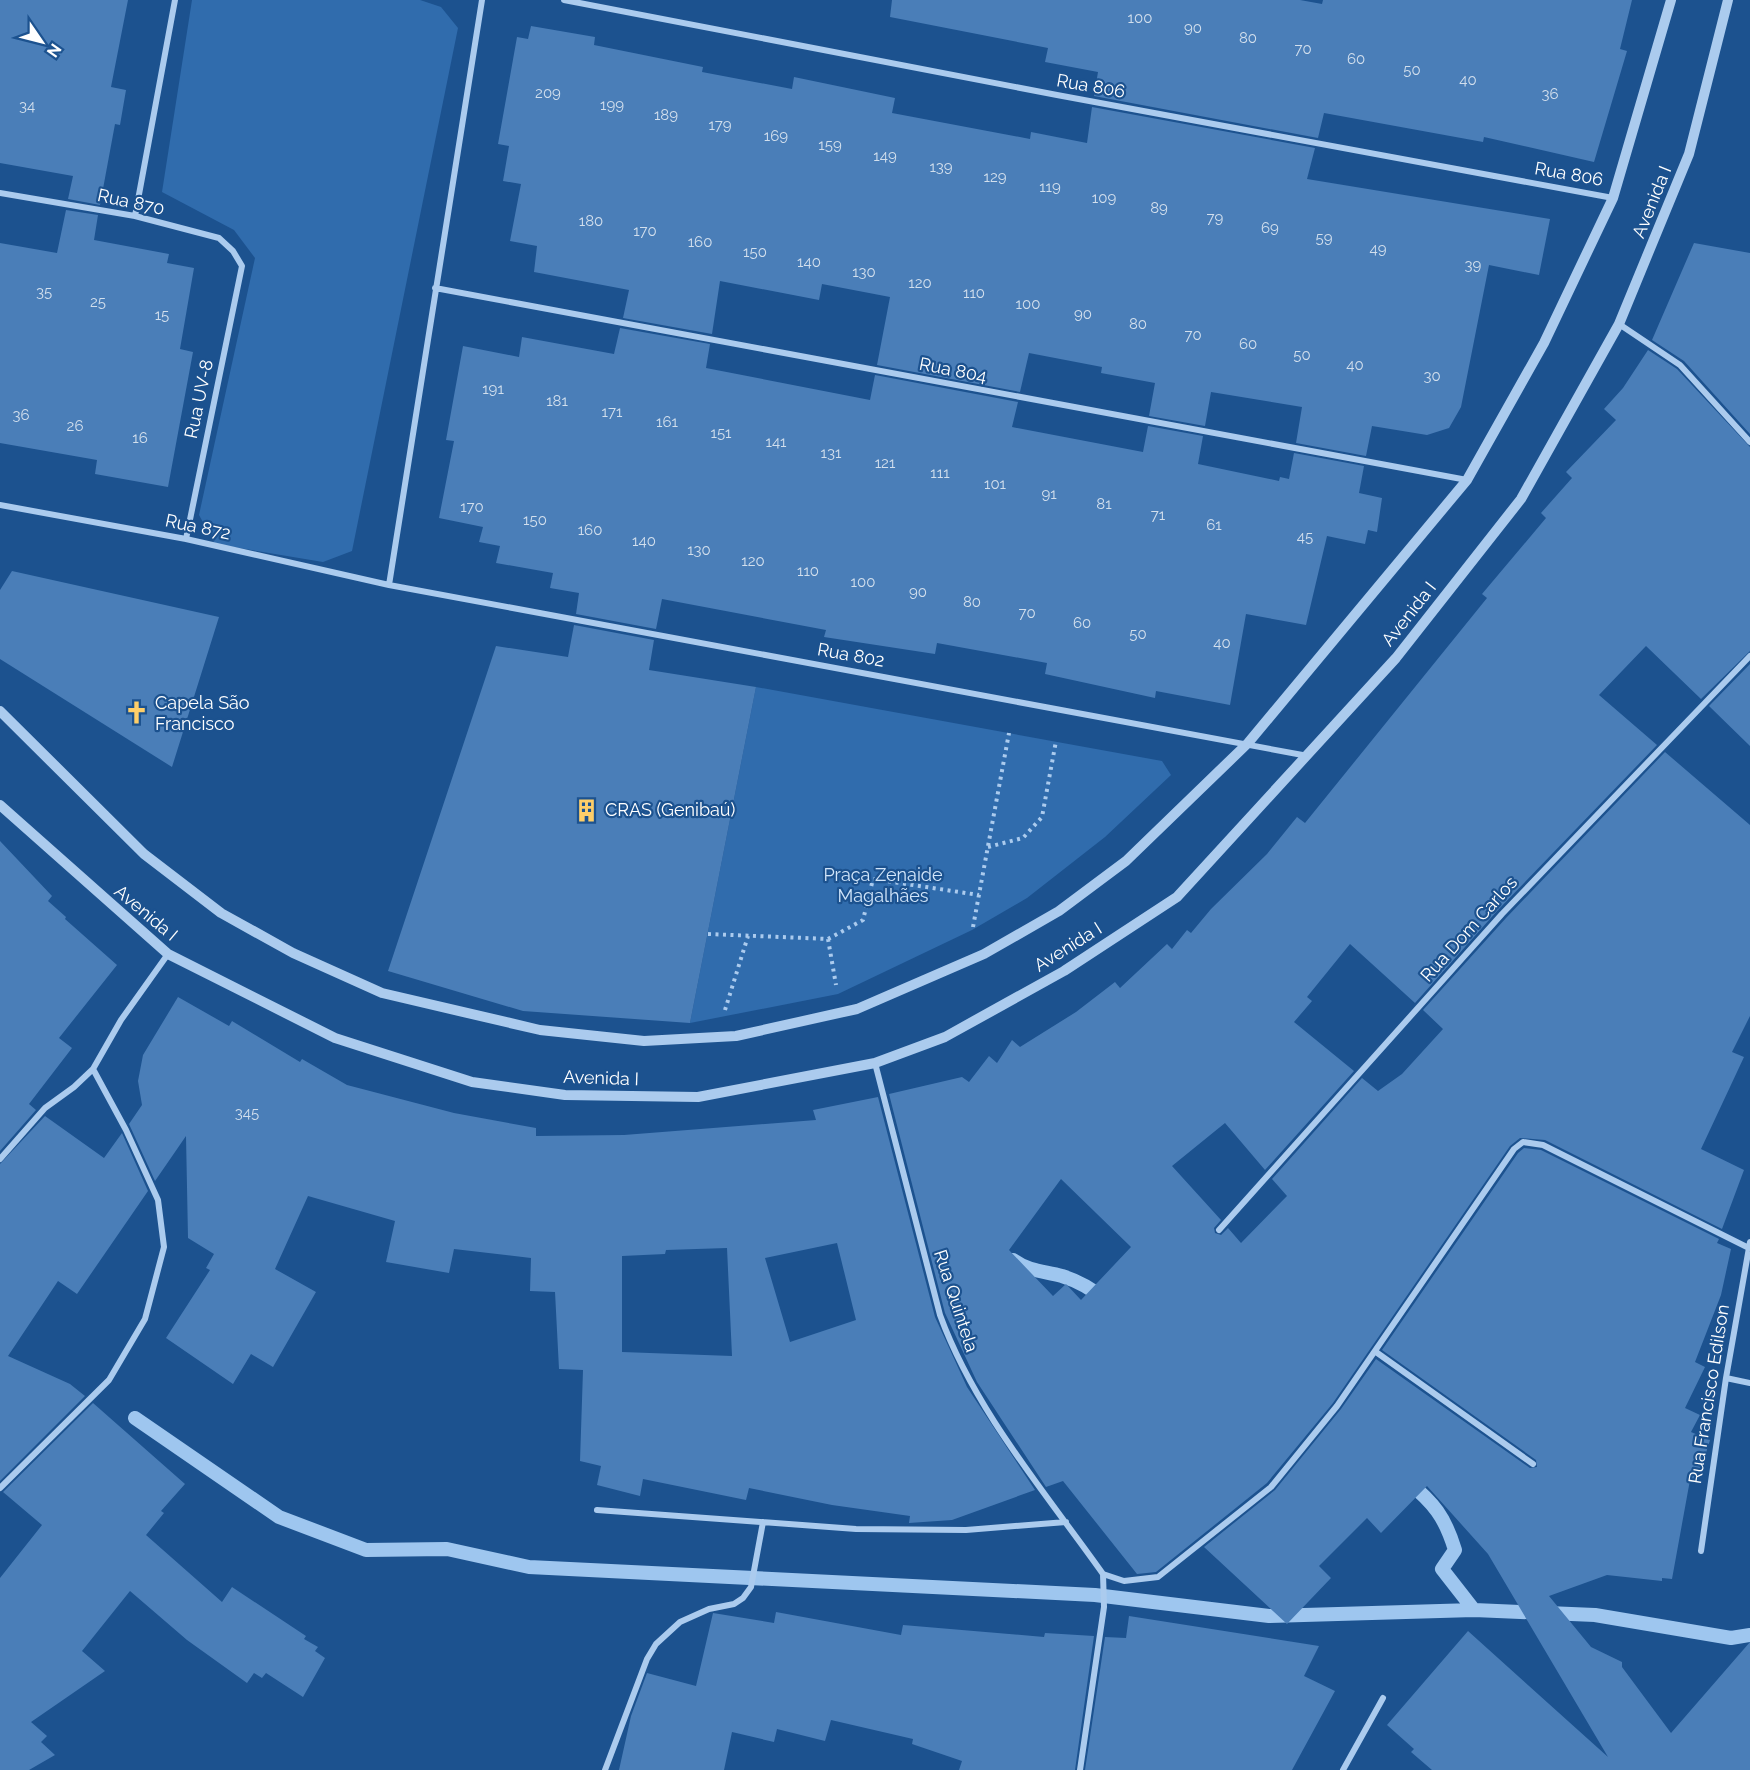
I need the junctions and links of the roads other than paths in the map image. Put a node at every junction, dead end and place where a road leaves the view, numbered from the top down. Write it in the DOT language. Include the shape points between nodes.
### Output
graph roads {
  1 [pos="175,0"];
  2 [pos="482,0"];
  3 [pos="564,0"];
  4 [pos="1671,0"];
  5 [pos="1728,0"];
  6 [pos="0,193"];
  7 [pos="1613,198"];
  8 [pos="135,216"];
  9 [pos="242,266"];
  10 [pos="435,288"];
  11 [pos="1619,324"];
  12 [pos="1750,442"];
  13 [pos="1467,480"];
  14 [pos="0,505"];
  15 [pos="186,539"];
  16 [pos="389,585"];
  17 [pos="1750,656"];
  18 [pos="0,711"];
  19 [pos="1248,743"];
  20 [pos="1308,756"];
  21 [pos="0,805"];
  22 [pos="168,954"];
  23 [pos="875,1063"];
  24 [pos="93,1069"];
  25 [pos="0,1159"];
  26 [pos="1219,1230"];
  27 [pos="1749,1245"];
  28 [pos="1376,1352"];
  29 [pos="1726,1378"];
  30 [pos="1750,1383"];
  31 [pos="1533,1464"];
  32 [pos="0,1488"];
  33 [pos="597,1510"];
  34 [pos="763,1522"];
  35 [pos="1066,1522"];
  36 [pos="1701,1551"];
  37 [pos="1103,1578"];
  38 [pos="1383,1698"];
  39 [pos="605,1770"];
  40 [pos="1080,1770"];
  41 [pos="1343,1770"];
  1 -- 8 [label="street"];
  2 -- 10 [label="street"];
  3 -- 7 [label="street, Rua 806"];
  4 -- 7 [label="street, Avenida I"];
  5 -- 11 [label="street, Avenida I" via="1689,154"];
  6 -- 8 [label="street, Rua 870"];
  7 -- 13 [label="street, Avenida I" via="1544,343"];
  8 -- 9 [label="street, Rua 870" via="219,238"];
  9 -- 15 [label="street, Rua UV-8"];
  10 -- 13 [label="street, Rua 804"];
  10 -- 16 [label="street"];
  11 -- 12 [label="street" via="1680,365"];
  11 -- 20 [label="street, Avenida I" via="1521,499 1396,658"];
  13 -- 19 [label="street, Avenida I"];
  14 -- 15 [label="street, Rua 872"];
  15 -- 16 [label="street, Rua 872"];
  16 -- 19 [label="street, Rua 802"];
  17 -- 26 [label="street, Rua Dom Carlos" via="1502,914"];
  18 -- 19 [label="street, Avenida I" via="144,854 221,913 293,953 382,993 540,1030 644,1041 736,1036 857,1009 984,954 1059,911 1126,861"];
  19 -- 20 [label="street, Rua 802"];
  20 -- 23 [label="street, Avenida I" via="1178,897 1064,971 955,1031"];
  21 -- 22 [label="street, Avenida I"];
  22 -- 23 [label="street, Avenida I" via="334,1038 472,1082 565,1095 698,1097"];
  22 -- 24 [label="street" via="121,1020"];
  23 -- 35 [label="street, Rua Quintela" via="940,1315 955,1356 979,1399"];
  24 -- 25 [label="street" via="45,1108"];
  24 -- 32 [label="street" via="158,1200 164,1247 145,1319 109,1380"];
  27 -- 28 [label="street" via="1544,1146 1523,1142 1514,1149"];
  27 -- 29 [label="street, Rua Francisco Edilson"];
  28 -- 31 [label="street"];
  28 -- 37 [label="street" via="1271,1487 1158,1577 1124,1581"];
  29 -- 30 [label="street"];
  29 -- 36 [label="street, Rua Francisco Edilson"];
  33 -- 34 [label="street"];
  34 -- 35 [label="street" via="856,1529 966,1530"];
  34 -- 39 [label="street" via="751,1587 734,1604 709,1609 680,1622 656,1644"];
  35 -- 37 [label="street, Rua Quintela"];
  37 -- 40 [label="street" via="1104,1607"];
  38 -- 41 [label="street"];
}
